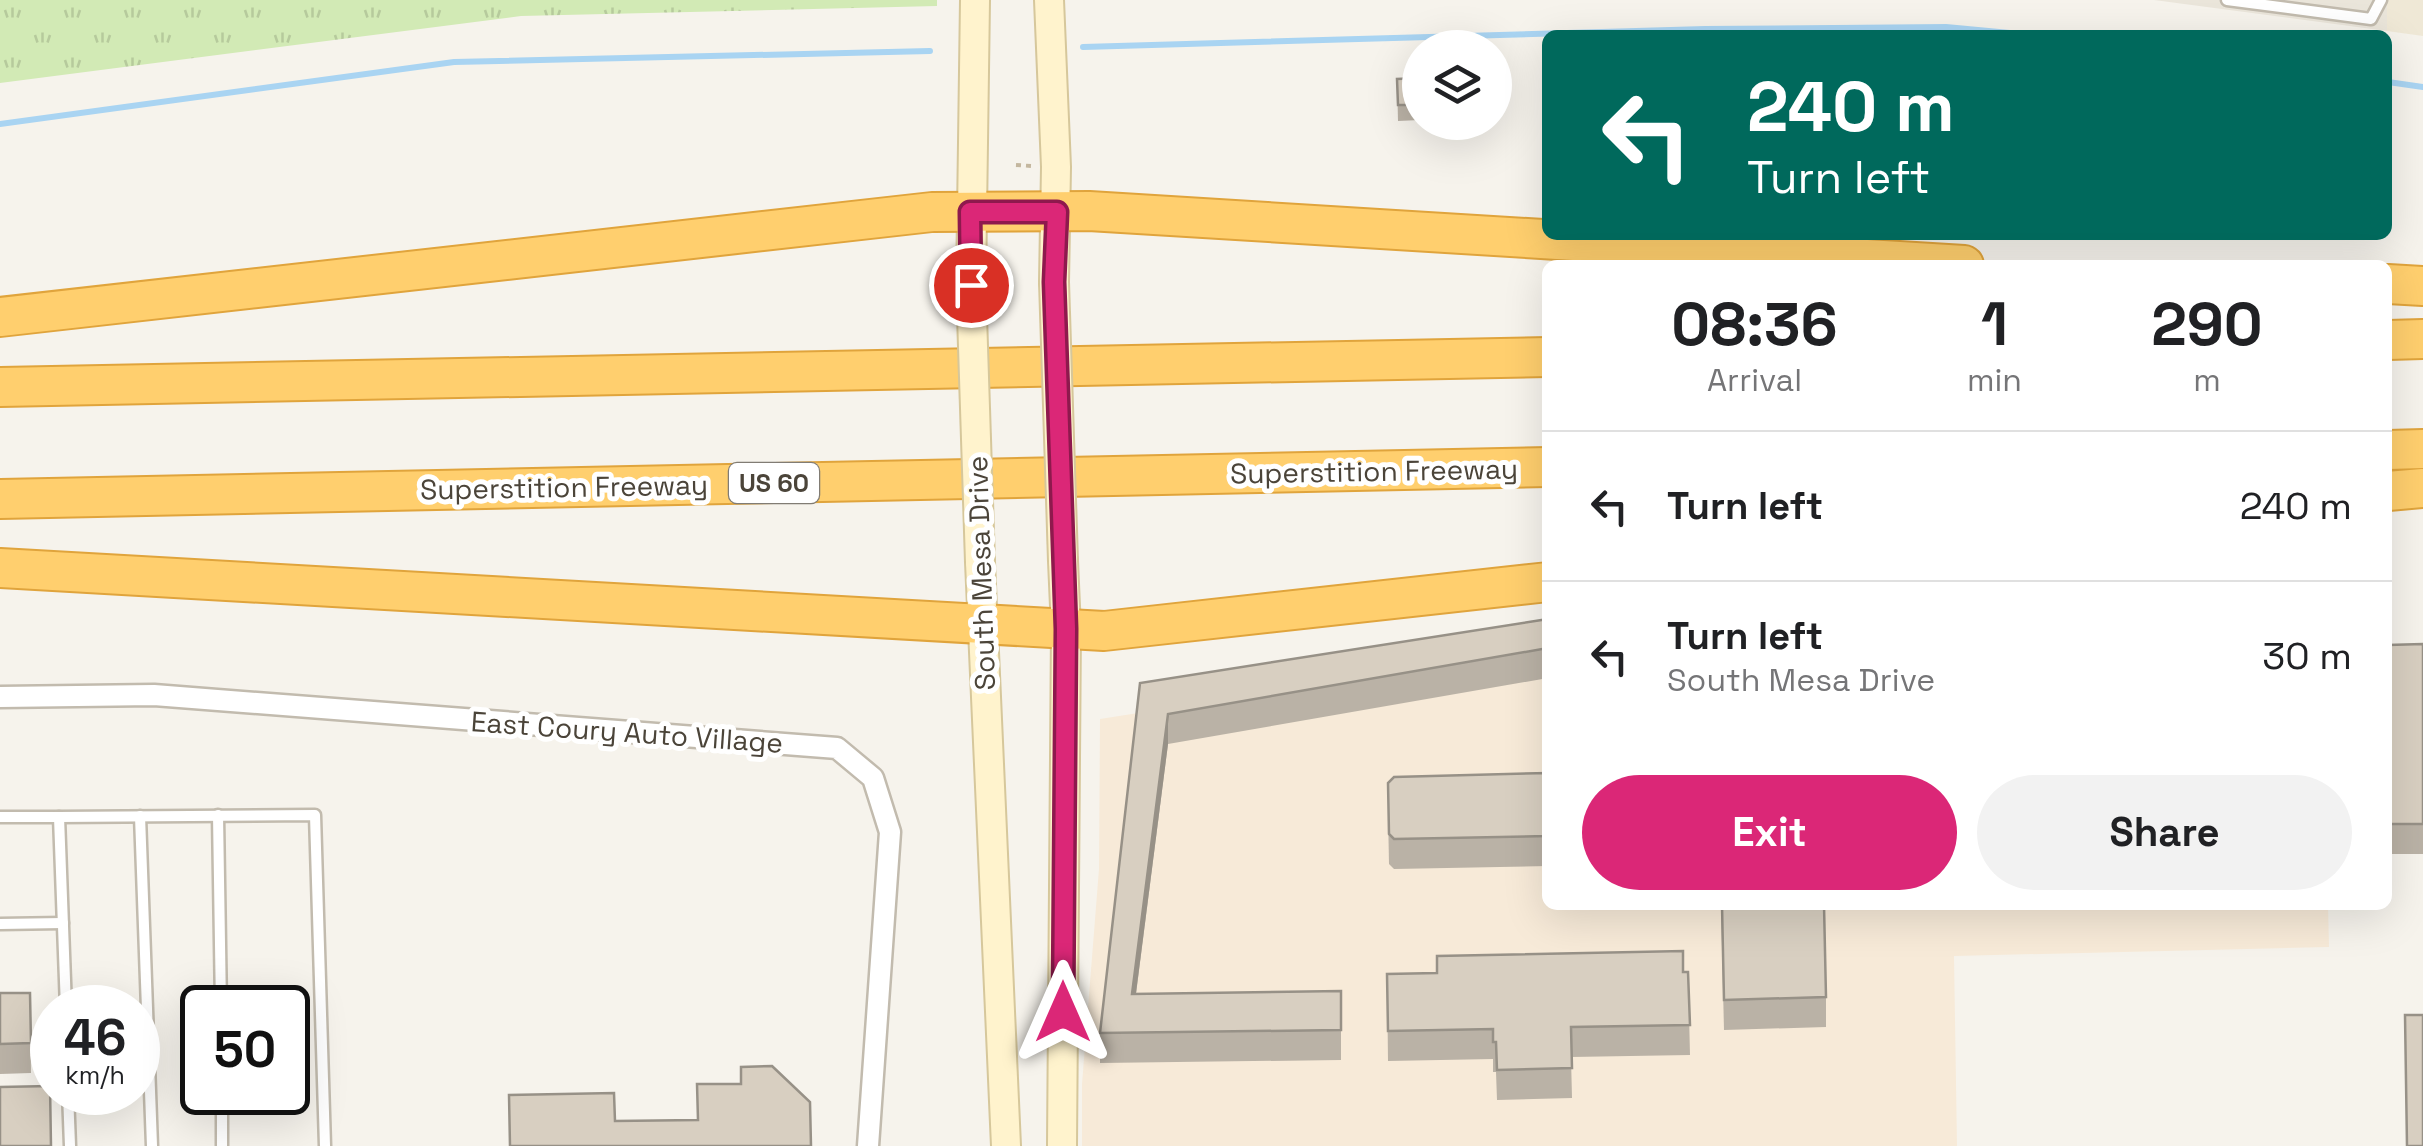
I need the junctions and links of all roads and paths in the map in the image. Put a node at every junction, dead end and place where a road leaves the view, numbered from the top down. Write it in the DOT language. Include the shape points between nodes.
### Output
graph roads {
  1 [pos="974,0"];
  2 [pos="1050,0"];
  3 [pos="2227,0"];
  4 [pos="2381,0"];
  5 [pos="1016,165"];
  6 [pos="1039,166"];
  7 [pos="970,212"];
  8 [pos="1057,212"];
  9 [pos="1542,237"];
  10 [pos="1580,240"];
  11 [pos="1887,260"];
  12 [pos="2392,284"];
  13 [pos="2423,286"];
  14 [pos="0,316"];
  15 [pos="2423,339"];
  16 [pos="2392,340"];
  17 [pos="1542,357"];
  18 [pos="0,388"];
  19 [pos="2423,449"];
  20 [pos="2392,450"];
  21 [pos="1542,467"];
  22 [pos="2423,488"];
  23 [pos="2392,490"];
  24 [pos="0,499"];
  25 [pos="0,568"];
  26 [pos="1542,583"];
  27 [pos="982,625"];
  28 [pos="1066,629"];
  29 [pos="0,697"];
  30 [pos="218,815"];
  31 [pos="59,816"];
  32 [pos="140,816"];
  33 [pos="0,817"];
  34 [pos="62,923"];
  35 [pos="0,924"];
  36 [pos="65,985"];
  37 [pos="220,985"];
  38 [pos="69,1115"];
  39 [pos="222,1115"];
  40 [pos="70,1146"];
  41 [pos="152,1146"];
  42 [pos="222,1146"];
  43 [pos="325,1146"];
  44 [pos="868,1146"];
  45 [pos="1006,1146"];
  46 [pos="1062,1146"];
  1 -- 7 [label="main road, South Mesa Drive"];
  2 -- 8 [label="main road"];
  3 -- 4 [label="lane" via="2371,19"];
  5 -- 6 [label="path"];
  7 -- 8 [label="highway"];
  7 -- 14 [label="highway"];
  7 -- 27 [label="main road, South Mesa Drive, bridge"];
  8 -- 9 [label="highway"];
  8 -- 28 [label="main road, bridge"];
  10 -- 11 [label="highway"];
  12 -- 13 [label="highway"];
  15 -- 16 [label="highway"];
  17 -- 18 [label="highway"];
  19 -- 20 [label="highway"];
  21 -- 24 [label="highway, Superstition Freeway / US 60"];
  22 -- 23 [label="highway"];
  25 -- 27 [label="highway"];
  26 -- 28 [label="highway" via="1104,631"];
  27 -- 28 [label="highway"];
  27 -- 45 [label="main road, South Mesa Drive"];
  28 -- 46 [label="main road"];
  29 -- 44 [label="street, East Coury Auto Village" via="154,695 837,748 873,778 890,832"];
  30 -- 32 [label="lane"];
  30 -- 37 [label="lane"];
  30 -- 43 [label="lane" via="315,815"];
  31 -- 32 [label="lane"];
  31 -- 33 [label="lane"];
  31 -- 34 [label="lane"];
  32 -- 41 [label="lane"];
  34 -- 35 [label="lane"];
  34 -- 36 [label="lane"];
  38 -- 40 [label="lane"];
  39 -- 42 [label="lane"];
}
